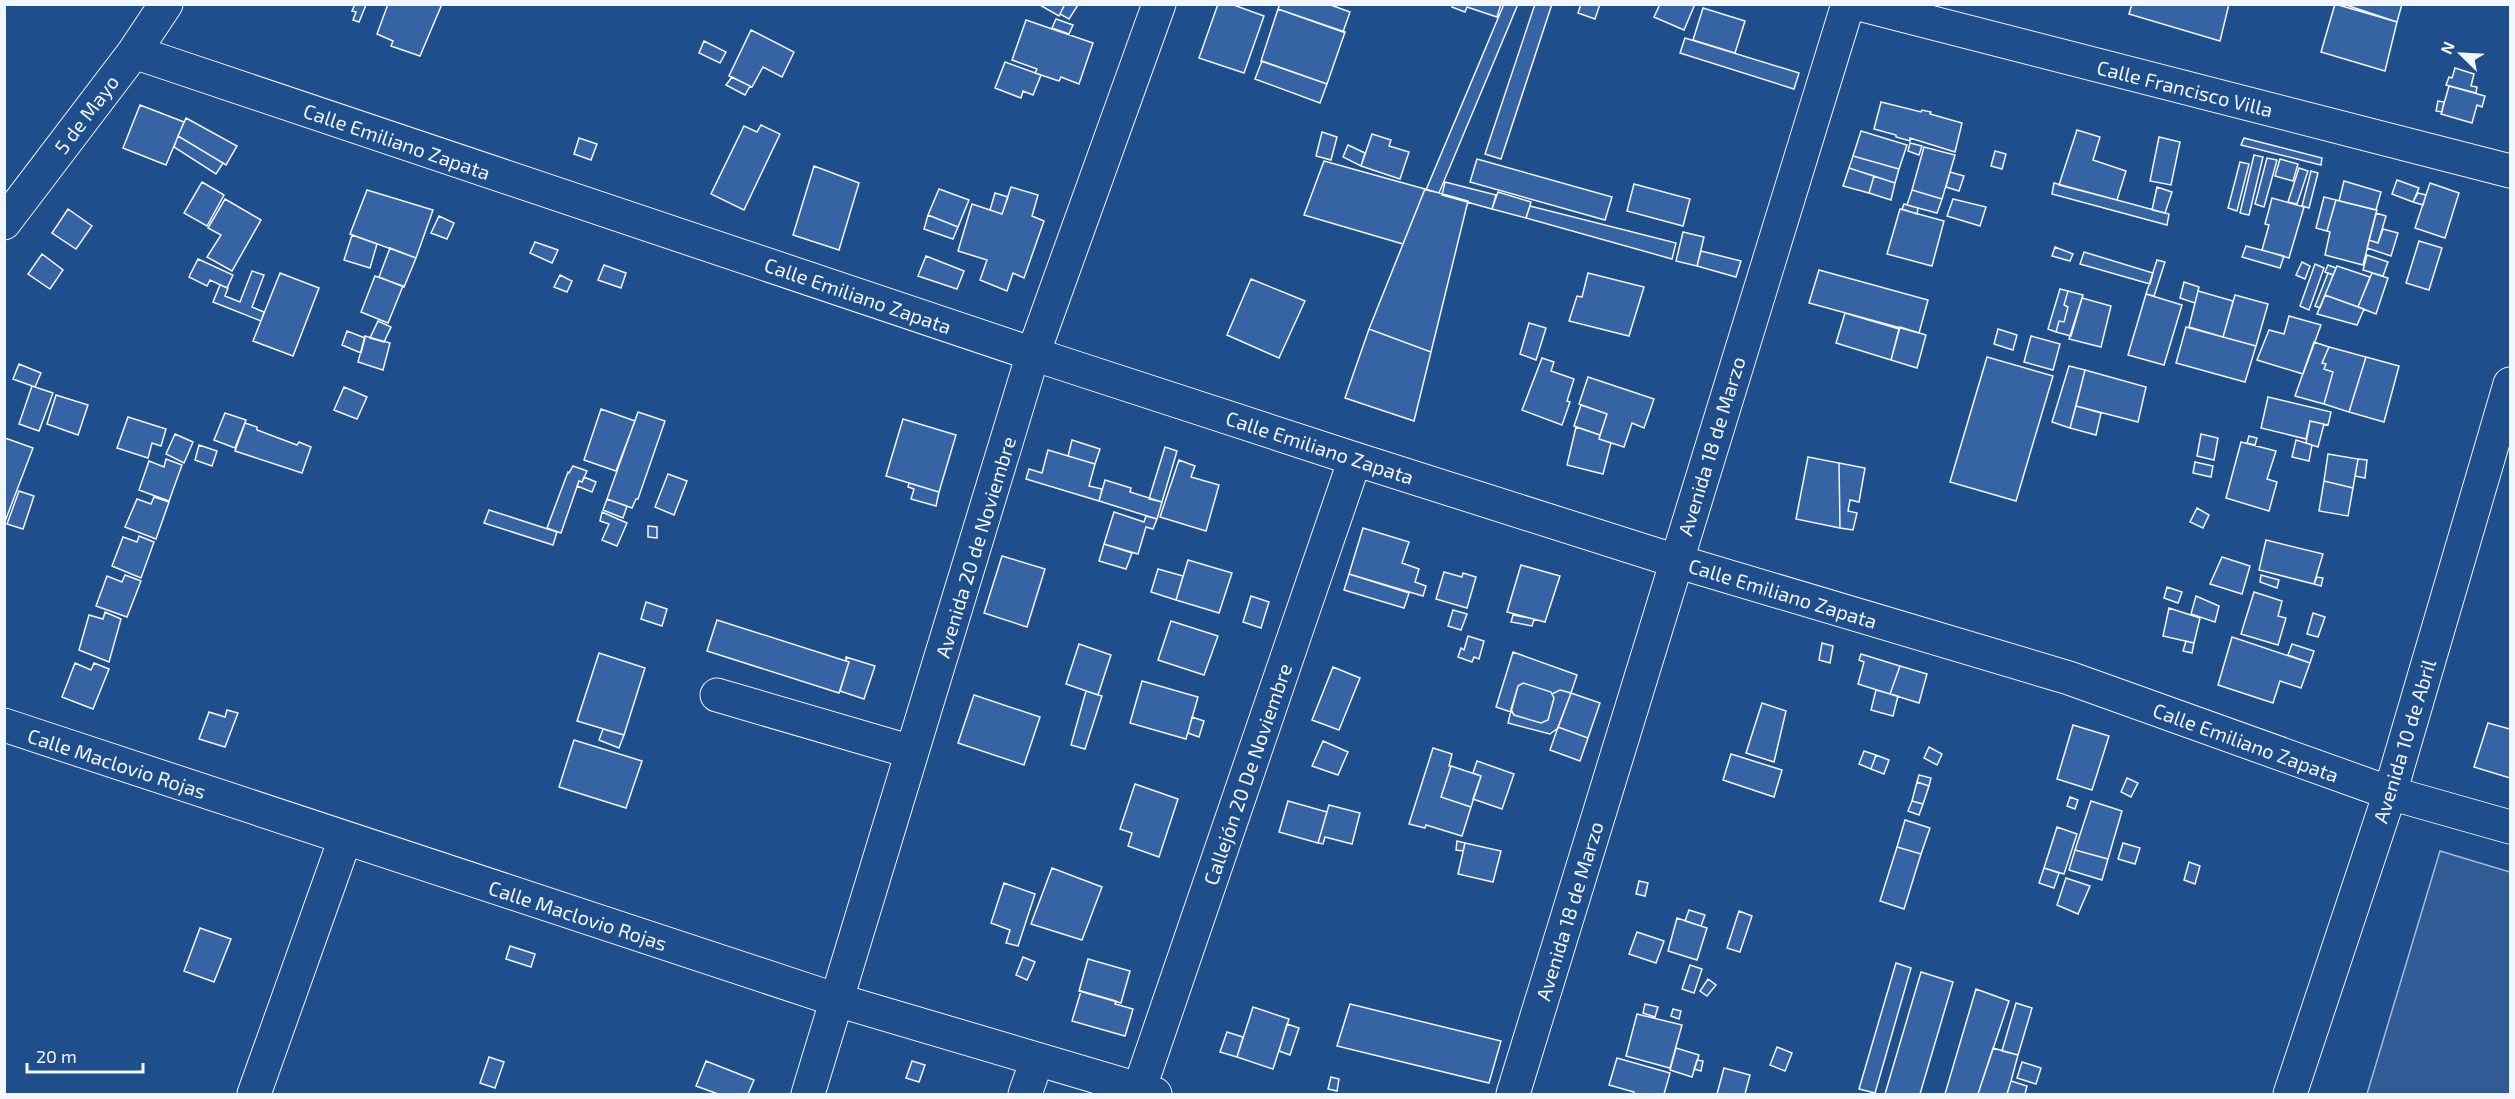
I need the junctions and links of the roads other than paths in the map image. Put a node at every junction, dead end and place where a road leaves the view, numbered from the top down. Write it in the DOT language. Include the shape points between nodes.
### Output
graph roads {
  1 [pos="166,4"];
  2 [pos="1159,4"];
  3 [pos="1848,4"];
  4 [pos="1859,4"];
  5 [pos="134,52"];
  6 [pos="2511,171"];
  7 [pos="4,223"];
  8 [pos="1034,354"];
  9 [pos="2511,384"];
  10 [pos="1355,459"];
  11 [pos="1676,561"];
  12 [pos="717,695"];
  13 [pos="4,725"];
  14 [pos="912,752"];
  15 [pos="2390,793"];
  16 [pos="2511,827"];
  17 [pos="345,839"];
  18 [pos="837,1000"];
  19 [pos="1037,1060"];
  20 [pos="1147,1092"];
  21 [pos="254,1095"];
  22 [pos="808,1095"];
  23 [pos="1025,1095"];
  24 [pos="1513,1095"];
  25 [pos="2290,1095"];
  1 -- 5 [label="street, 5 de Mayo"];
  2 -- 8 [label="street, Avenida 20 de Noviembre"];
  3 -- 11 [label="street, Avenida 18 de Marzo"];
  4 -- 6 [label="street, Calle Francisco Villa"];
  5 -- 7 [label="street, 5 de Mayo"];
  5 -- 8 [label="street, Calle Emiliano Zapata"];
  8 -- 10 [label="street, Calle Emiliano Zapata"];
  8 -- 14 [label="street, Avenida 20 de Noviembre"];
  9 -- 15 [label="street, Avenida 10 de Abril"];
  10 -- 11 [label="street, Calle Emiliano Zapata"];
  10 -- 20 [label="street, Callejón 20 De Noviembre"];
  11 -- 15 [label="street, Calle Emiliano Zapata" via="2069,678"];
  11 -- 24 [label="street, Avenida 18 de Marzo"];
  12 -- 14 [label="street"];
  13 -- 17 [label="street, Calle Maclovio Rojas"];
  14 -- 18 [label="street, Avenida 20 de Noviembre"];
  15 -- 16 [label="street, Calle Emiliano Zapata"];
  15 -- 25 [label="street, Avenida 10 de Abril"];
  17 -- 18 [label="street, Calle Maclovio Rojas"];
  17 -- 21 [label="street"];
  18 -- 19 [label="street, Calle Maclovio Rojas"];
  18 -- 22 [label="street, Avenida 20 de Noviembre"];
  19 -- 20 [label="street, Calle Maclovio Rojas"];
  19 -- 23 [label="street"];
}
